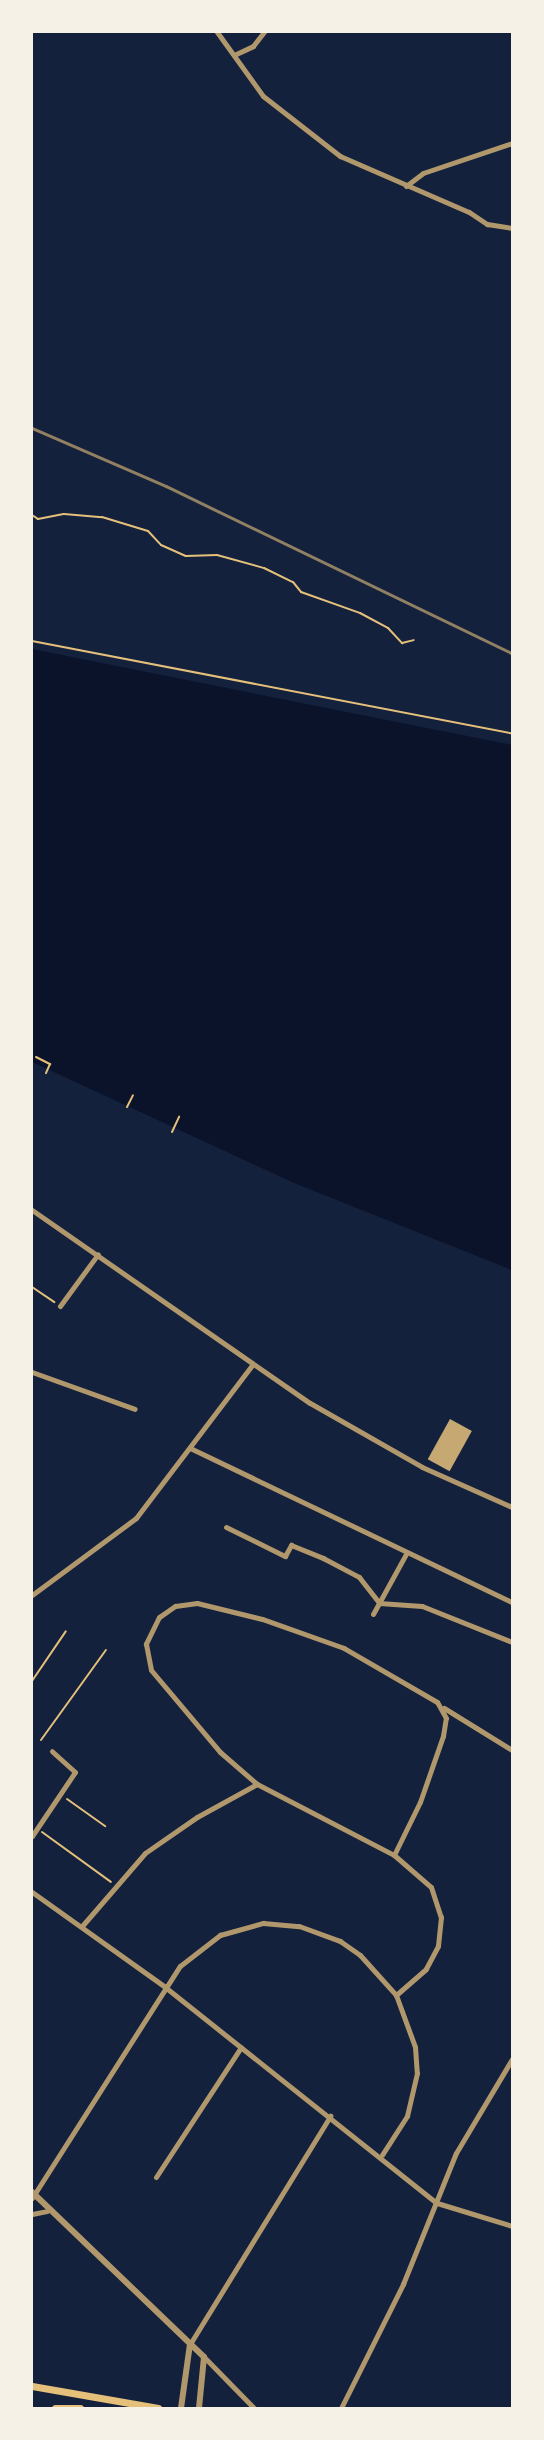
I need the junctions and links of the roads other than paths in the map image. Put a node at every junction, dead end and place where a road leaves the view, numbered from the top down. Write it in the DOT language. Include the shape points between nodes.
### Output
graph roads {
  1 [pos="217,32"];
  2 [pos="264,32"];
  3 [pos="234,55"];
  4 [pos="513,143"];
  5 [pos="406,186"];
  6 [pos="513,228"];
  7 [pos="32,1210"];
  8 [pos="98,1254"];
  9 [pos="60,1306"];
  10 [pos="253,1364"];
  11 [pos="32,1372"];
  12 [pos="135,1409"];
  13 [pos="190,1448"];
  14 [pos="513,1507"];
  15 [pos="226,1527"];
  16 [pos="406,1554"];
  17 [pos="32,1595"];
  18 [pos="513,1602"];
  19 [pos="379,1603"];
  20 [pos="373,1614"];
  21 [pos="513,1642"];
  22 [pos="442,1707"];
  23 [pos="513,1750"];
  24 [pos="52,1751"];
  25 [pos="257,1784"];
  26 [pos="32,1836"];
  27 [pos="394,1855"];
  28 [pos="32,1892"];
  29 [pos="82,1926"];
  30 [pos="165,1987"];
  31 [pos="396,1995"];
  32 [pos="241,2047"];
  33 [pos="513,2059"];
  34 [pos="330,2116"];
  35 [pos="382,2155"];
  36 [pos="156,2177"];
  37 [pos="32,2195"];
  38 [pos="437,2203"];
  39 [pos="47,2211"];
  40 [pos="32,2214"];
  41 [pos="513,2226"];
  42 [pos="190,2344"];
  43 [pos="204,2357"];
  44 [pos="32,2386"];
  45 [pos="55,2409"];
  46 [pos="80,2409"];
  47 [pos="158,2409"];
  48 [pos="181,2409"];
  49 [pos="199,2409"];
  50 [pos="254,2409"];
  51 [pos="341,2409"];
  1 -- 3 [label="street"];
  2 -- 3 [label="street" via="253,46"];
  3 -- 5 [label="street" via="263,96 312,137 340,156"];
  4 -- 5 [label="street" via="423,173"];
  5 -- 6 [label="street" via="487,224"];
  7 -- 8 [label="street"];
  8 -- 9 [label="street"];
  8 -- 10 [label="street"];
  10 -- 13 [label="street"];
  10 -- 14 [label="street" via="310,1403 422,1466"];
  11 -- 12 [label="street"];
  13 -- 16 [label="street"];
  13 -- 17 [label="street" via="136,1518"];
  15 -- 19 [label="street" via="285,1556 291,1545 323,1558 359,1577"];
  16 -- 18 [label="street"];
  16 -- 19 [label="street"];
  19 -- 20 [label="street"];
  19 -- 21 [label="street" via="422,1606"];
  22 -- 23 [label="street"];
  22 -- 25 [label="street" via="391,1672 314,1635 212,1605 175,1606 159,1617 150,1631 146,1657 151,1670 220,1752"];
  22 -- 27 [label="street" via="446,1718 443,1737 420,1802"];
  24 -- 26 [label="street" via="74,1769"];
  25 -- 27 [label="street"];
  25 -- 29 [label="street" via="158,1843 115,1884"];
  27 -- 31 [label="street" via="431,1887 442,1926 433,1959"];
  28 -- 29 [label="street"];
  29 -- 30 [label="street"];
  30 -- 31 [label="street" via="206,1943 232,1929 263,1923 299,1926 340,1941 360,1955"];
  30 -- 32 [label="street"];
  30 -- 37 [label="street"];
  31 -- 35 [label="street" via="415,2047 417,2073 407,2116"];
  32 -- 34 [label="street"];
  32 -- 36 [label="street"];
  33 -- 38 [label="street" via="456,2153"];
  34 -- 35 [label="street"];
  34 -- 42 [label="street"];
  35 -- 38 [label="street"];
  37 -- 39 [label="street"];
  38 -- 41 [label="street"];
  38 -- 51 [label="street"];
  39 -- 40 [label="street"];
  39 -- 42 [label="street"];
  42 -- 43 [label="street"];
  42 -- 48 [label="street"];
  43 -- 49 [label="street"];
  43 -- 50 [label="street"];
  44 -- 47 [label="main road"];
  45 -- 46 [label="main road"];
}
